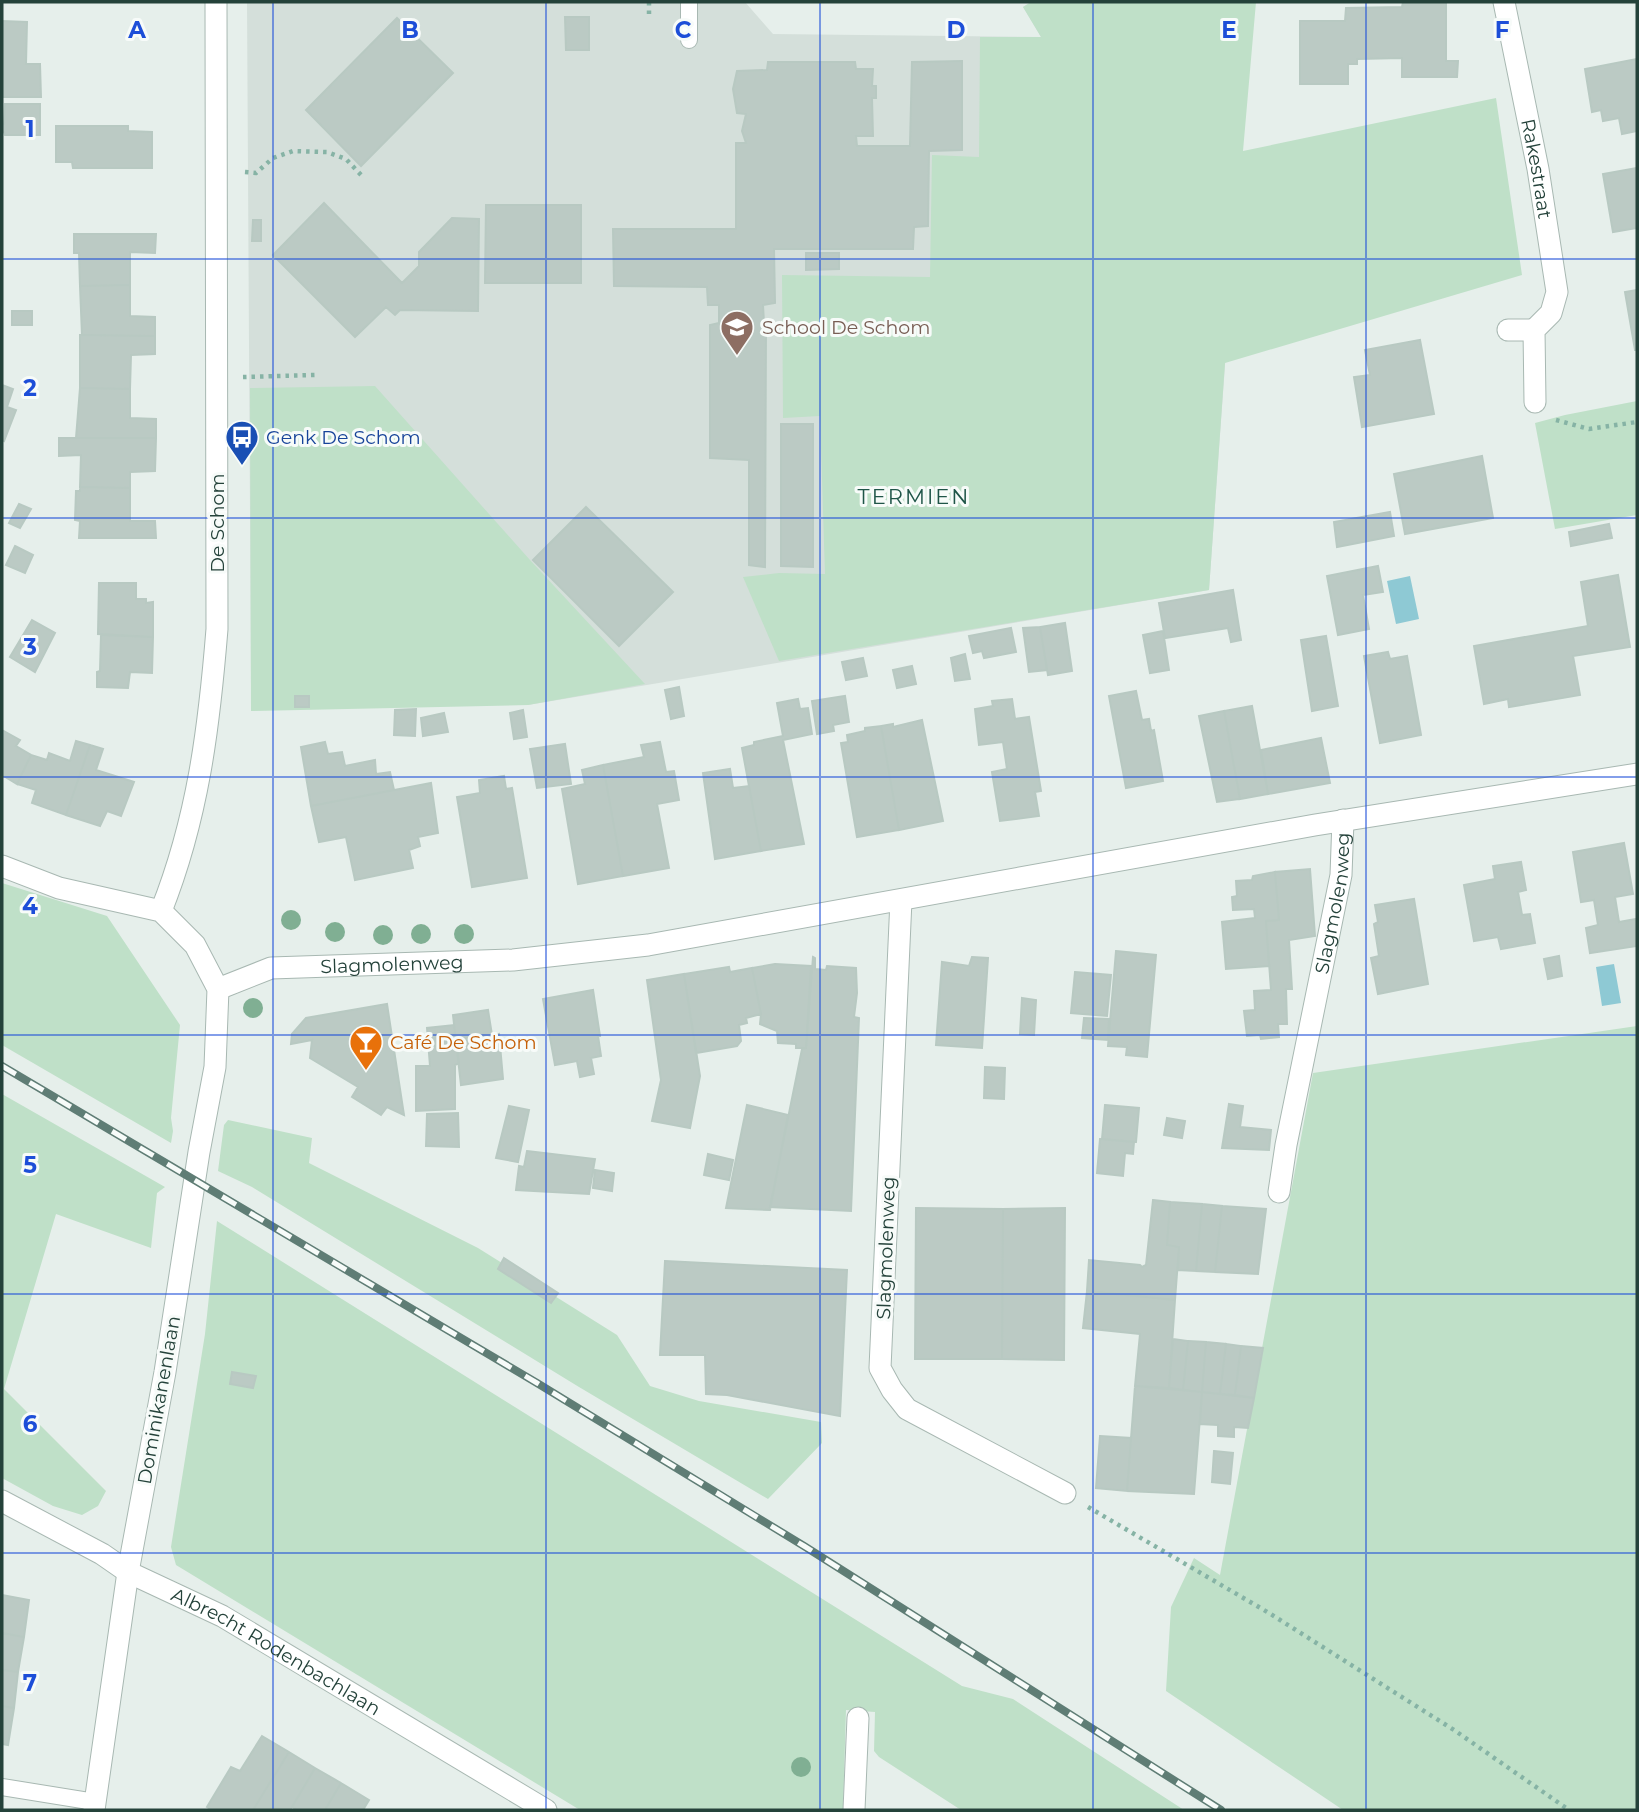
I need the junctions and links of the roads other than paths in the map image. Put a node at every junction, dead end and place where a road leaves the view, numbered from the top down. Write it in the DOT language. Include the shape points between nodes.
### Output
graph roads {
  1 [pos="216,2"];
  2 [pos="689,2"];
  3 [pos="1504,2"];
  4 [pos="690,40"];
  5 [pos="1508,330"];
  6 [pos="1534,330"];
  7 [pos="1535,402"];
  8 [pos="1637,774"];
  9 [pos="1343,820"];
  10 [pos="2,866"];
  11 [pos="901,900"];
  12 [pos="161,911"];
  13 [pos="218,989"];
  14 [pos="1279,1192"];
  15 [pos="1065,1493"];
  16 [pos="2,1501"];
  17 [pos="128,1572"];
  18 [pos="858,1718"];
  19 [pos="2,1787"];
  20 [pos="95,1806"];
  21 [pos="546,1810"];
  22 [pos="854,1810"];
  1 -- 12 [label="street, De Schom" via="218,629 202,770 180,864"];
  2 -- 4 [label="lane"];
  3 -- 6 [label="street, Rakestraat" via="1557,292 1551,313"];
  5 -- 6 [label="street"];
  6 -- 7 [label="street"];
  8 -- 9 [label="street, Slagmolenweg"];
  9 -- 11 [label="street, Slagmolenweg"];
  9 -- 14 [label="street, Slagmolenweg" via="1341,875"];
  10 -- 12 [label="street" via="59,888"];
  11 -- 13 [label="street, Slagmolenweg" via="648,945 513,960 271,968"];
  11 -- 15 [label="street, Slagmolenweg" via="880,1368 907,1409"];
  12 -- 13 [label="street" via="195,945"];
  13 -- 17 [label="street, Dominikanenlaan" via="215,1067"];
  16 -- 17 [label="street, Albrecht Rodenbachlaan"];
  17 -- 20 [label="street, Dominikanenlaan"];
  17 -- 21 [label="street, Albrecht Rodenbachlaan" via="222,1616"];
  18 -- 22 [label="street"];
  19 -- 20 [label="lane"];
}
